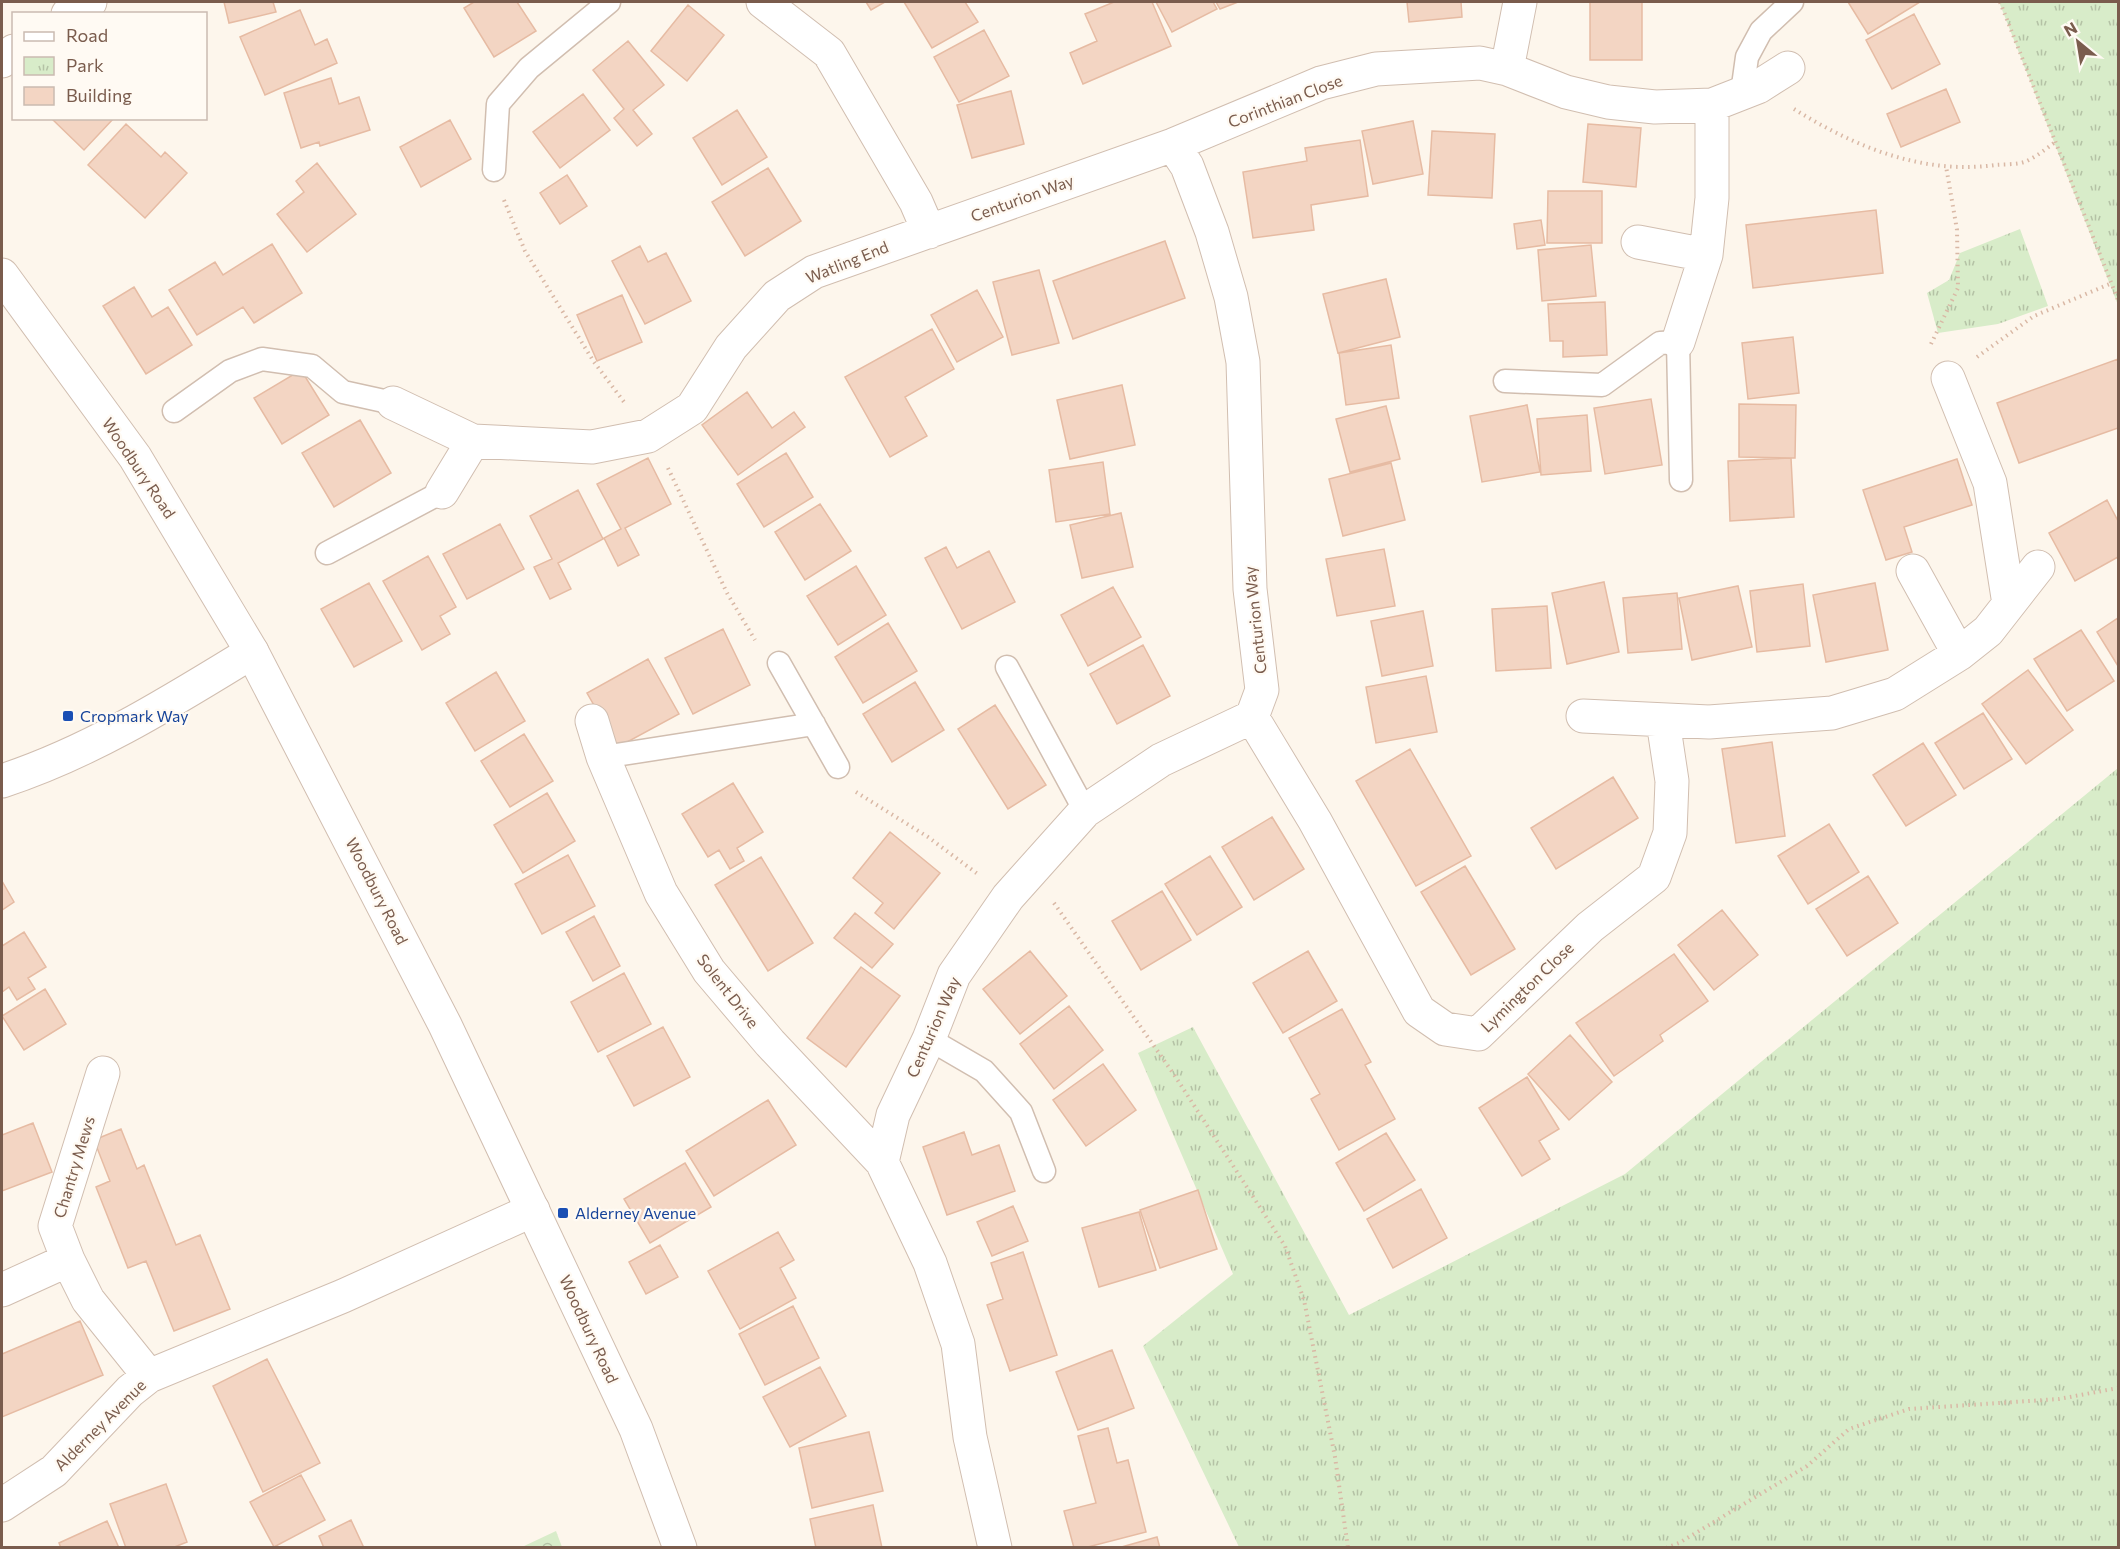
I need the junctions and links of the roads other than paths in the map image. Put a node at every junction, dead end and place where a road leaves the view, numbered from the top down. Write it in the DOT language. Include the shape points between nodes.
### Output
graph roads {
  1 [pos="90,2"];
  2 [pos="609,2"];
  3 [pos="763,2"];
  4 [pos="1520,2"];
  5 [pos="1792,2"];
  6 [pos="72,12"];
  7 [pos="1788,68"];
  8 [pos="1507,69"];
  9 [pos="1750,90"];
  10 [pos="1712,105"];
  11 [pos="1173,145"];
  12 [pos="494,170"];
  13 [pos="929,232"];
  14 [pos="1638,242"];
  15 [pos="1706,255"];
  16 [pos="2,275"];
  17 [pos="1678,342"];
  18 [pos="1948,378"];
  19 [pos="1505,381"];
  20 [pos="393,403"];
  21 [pos="174,411"];
  22 [pos="473,441"];
  23 [pos="1681,480"];
  24 [pos="442,492"];
  25 [pos="327,554"];
  26 [pos="2038,567"];
  27 [pos="1914,571"];
  28 [pos="2009,604"];
  29 [pos="252,652"];
  30 [pos="1959,654"];
  31 [pos="779,663"];
  32 [pos="1007,667"];
  33 [pos="1583,716"];
  34 [pos="1252,717"];
  35 [pos="592,721"];
  36 [pos="1663,721"];
  37 [pos="814,724"];
  38 [pos="603,757"];
  39 [pos="838,767"];
  40 [pos="2,781"];
  41 [pos="1085,811"];
  42 [pos="929,1039"];
  43 [pos="103,1073"];
  44 [pos="882,1162"];
  45 [pos="1044,1171"];
  46 [pos="533,1210"];
  47 [pos="68,1260"];
  48 [pos="2,1290"];
  49 [pos="149,1376"];
  50 [pos="2,1505"];
  51 [pos="680,1548"];
  52 [pos="995,1548"];
  1 -- 6 [label="street"];
  2 -- 12 [label="lane" via="529,68 498,104"];
  3 -- 13 [label="street" via="829,53 916,202"];
  4 -- 8 [label="street"];
  5 -- 9 [label="lane" via="1761,31 1747,57"];
  7 -- 9 [label="street, Corinthian Close"];
  8 -- 10 [label="street, Corinthian Close" via="1566,92 1608,102 1655,107"];
  8 -- 11 [label="street, Corinthian Close" via="1480,63 1376,69 1321,83"];
  9 -- 10 [label="street, Corinthian Close"];
  10 -- 15 [label="street" via="1712,198"];
  11 -- 13 [label="street, Centurion Way"];
  11 -- 34 [label="street, Centurion Way" via="1187,166 1212,231 1231,297 1243,362 1250,589 1262,690"];
  13 -- 22 [label="street, Watling End" via="814,272 777,296 731,347 692,408 648,436 592,447"];
  14 -- 15 [label="street"];
  15 -- 17 [label="street"];
  16 -- 29 [label="street, Woodbury Road" via="135,457"];
  17 -- 19 [label="lane" via="1660,343 1602,385"];
  17 -- 23 [label="lane"];
  18 -- 28 [label="street" via="1990,483"];
  20 -- 21 [label="lane" via="343,392 312,366 262,359 230,371"];
  20 -- 22 [label="street, Watling End"];
  22 -- 24 [label="street"];
  24 -- 25 [label="lane"];
  26 -- 28 [label="street"];
  27 -- 30 [label="street"];
  28 -- 30 [label="street" via="1988,631"];
  29 -- 40 [label="street" via="189,691 57,761"];
  29 -- 46 [label="street, Woodbury Road" via="445,1024"];
  30 -- 36 [label="street" via="1895,694 1832,713 1709,722"];
  31 -- 37 [label="lane"];
  32 -- 41 [label="lane"];
  33 -- 36 [label="street"];
  34 -- 36 [label="street, Lymington Close" via="1315,821 1419,1011 1445,1029 1478,1034 1590,927 1654,877 1670,833 1672,781"];
  34 -- 41 [label="street, Centurion Way" via="1161,760"];
  35 -- 38 [label="street, Solent Drive"];
  37 -- 38 [label="lane"];
  37 -- 39 [label="lane"];
  38 -- 44 [label="street, Solent Drive" via="661,893 709,971 770,1043"];
  41 -- 42 [label="street, Centurion Way" via="1008,897 954,975"];
  42 -- 44 [label="street, Centurion Way" via="893,1115"];
  42 -- 45 [label="lane" via="984,1071 1021,1112"];
  43 -- 47 [label="street, Chantry Mews" via="56,1226"];
  44 -- 52 [label="street" via="930,1263 958,1344 970,1437"];
  46 -- 49 [label="street, Alderney Avenue" via="344,1296"];
  46 -- 51 [label="street, Woodbury Road" via="636,1429"];
  47 -- 48 [label="street"];
  47 -- 49 [label="street, Chantry Mews" via="88,1300"];
  49 -- 50 [label="street, Alderney Avenue" via="54,1471"];
}
